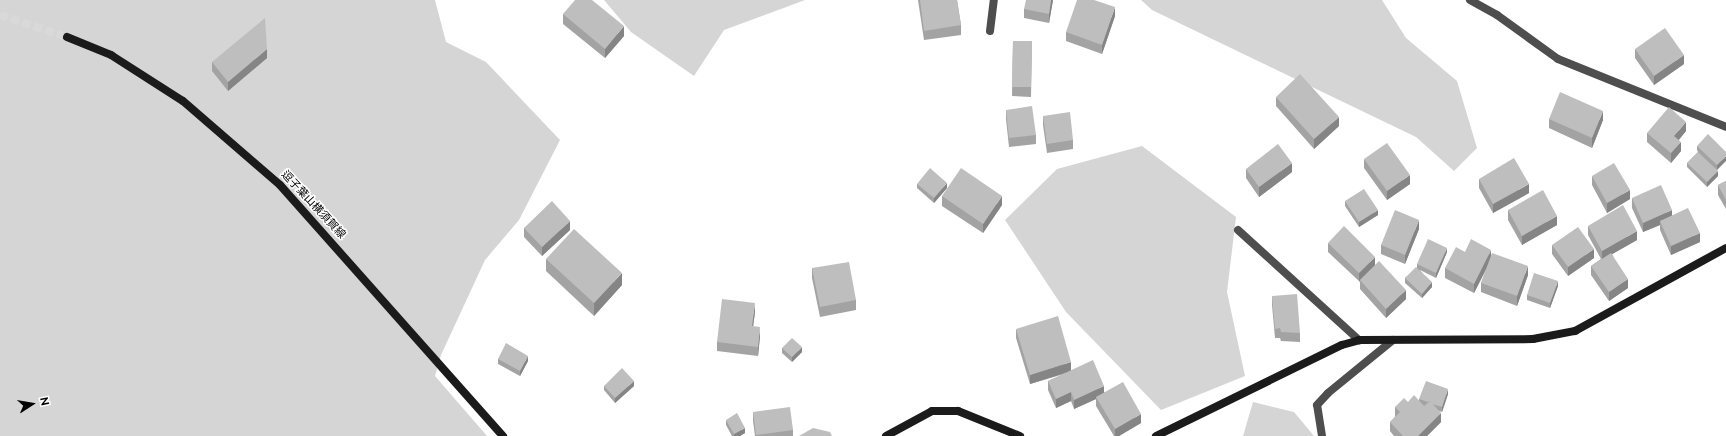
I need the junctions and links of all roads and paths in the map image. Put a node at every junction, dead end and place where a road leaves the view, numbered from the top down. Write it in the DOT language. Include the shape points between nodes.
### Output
graph roads {
  1 [pos="994,0"];
  2 [pos="1470,0"];
  3 [pos="990,31"];
  4 [pos="67,37"];
  5 [pos="1726,127"];
  6 [pos="1238,230"];
  7 [pos="1726,248"];
  8 [pos="1359,340"];
  9 [pos="1394,340"];
  10 [pos="503,436"];
  11 [pos="886,436"];
  12 [pos="1020,436"];
  13 [pos="1156,436"];
  14 [pos="1322,436"];
  1 -- 3 [label="street"];
  2 -- 5 [label="street" via="1497,15 1558,59"];
  4 -- 10 [label="street, 逗子葉山横須賀線" via="111,55 183,101 280,184"];
  6 -- 8 [label="street"];
  7 -- 9 [label="street" via="1575,332 1533,339"];
  8 -- 9 [label="street"];
  8 -- 13 [label="street" via="1342,345"];
  9 -- 14 [label="street" via="1328,393 1317,405"];
  11 -- 12 [label="street" via="932,411 958,411"];
}
